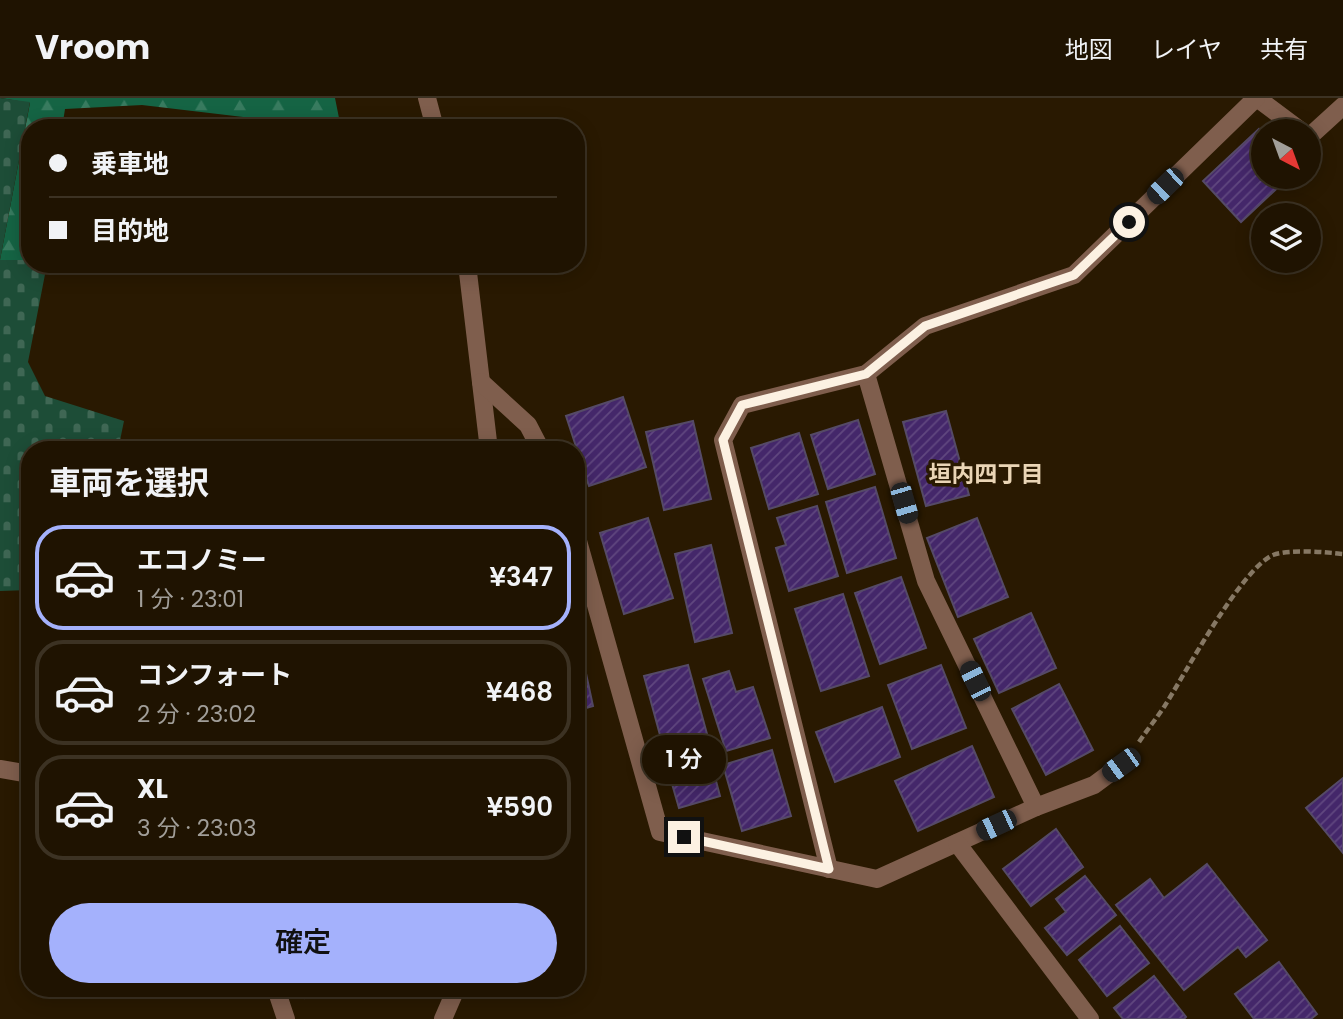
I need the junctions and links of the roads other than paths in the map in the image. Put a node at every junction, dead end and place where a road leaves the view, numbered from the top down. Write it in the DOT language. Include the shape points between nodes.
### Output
graph roads {
  1 [pos="427,98"];
  2 [pos="1257,98"];
  3 [pos="1343,106"];
  4 [pos="433,119"];
  5 [pos="1285,119"];
  6 [pos="1321,126"];
  7 [pos="468,273"];
  8 [pos="866,374"];
  9 [pos="481,382"];
  10 [pos="488,441"];
  11 [pos="536,441"];
  12 [pos="585,566"];
  13 [pos="1121,765"];
  14 [pos="0,769"];
  15 [pos="21,772"];
  16 [pos="1036,807"];
  17 [pos="957,843"];
  18 [pos="829,869"];
  19 [pos="279,997"];
  20 [pos="453,997"];
  21 [pos="286,1019"];
  22 [pos="443,1019"];
  23 [pos="1090,1019"];
  1 -- 4 [label="street"];
  2 -- 5 [label="street"];
  2 -- 8 [label="street" via="1074,275 925,326"];
  3 -- 6 [label="street"];
  7 -- 9 [label="street"];
  8 -- 16 [label="street" via="926,581"];
  8 -- 18 [label="street" via="742,405 723,440"];
  9 -- 10 [label="street"];
  9 -- 11 [label="street" via="528,425"];
  12 -- 18 [label="street" via="660,832"];
  13 -- 16 [label="street" via="1094,785"];
  14 -- 15 [label="street"];
  16 -- 17 [label="street"];
  17 -- 18 [label="street" via="877,879"];
  17 -- 23 [label="street"];
  19 -- 21 [label="street"];
  20 -- 22 [label="street"];
}
